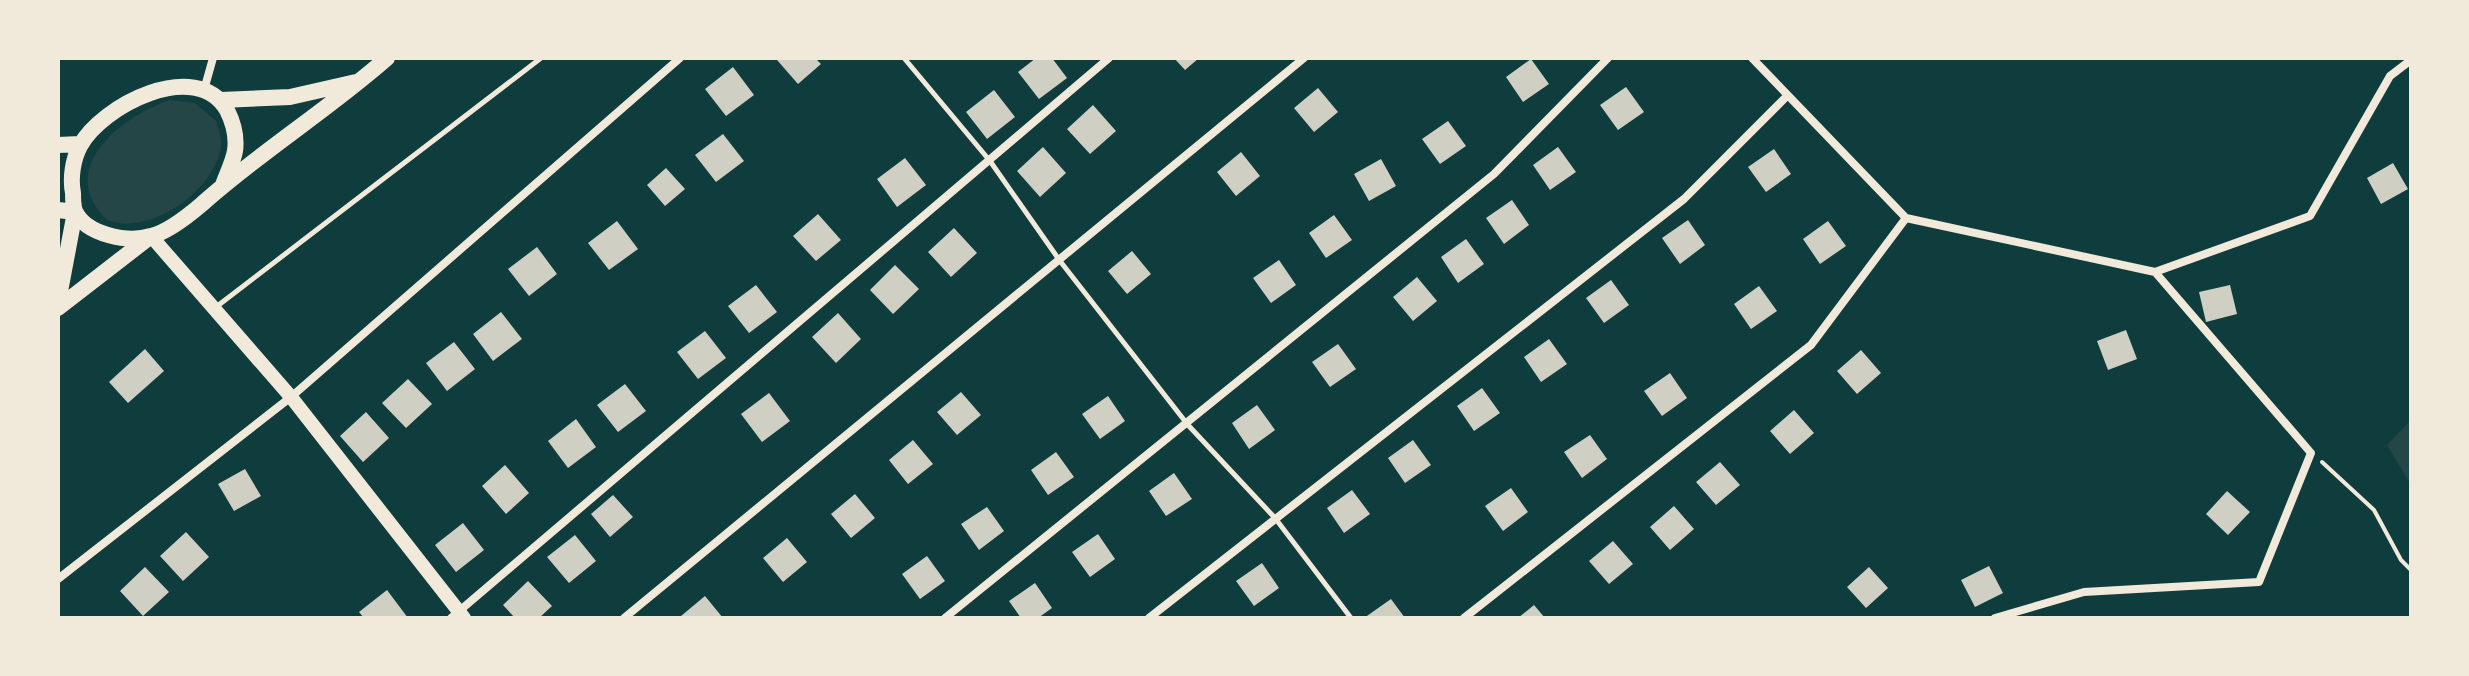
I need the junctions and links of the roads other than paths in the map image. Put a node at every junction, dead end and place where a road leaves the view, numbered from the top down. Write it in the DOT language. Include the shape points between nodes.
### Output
graph roads {
  1 [pos="213,58"];
  2 [pos="387,58"];
  3 [pos="541,58"];
  4 [pos="680,58"];
  5 [pos="904,58"];
  6 [pos="1109,58"];
  7 [pos="1304,58"];
  8 [pos="1608,58"];
  9 [pos="1752,58"];
  10 [pos="2411,60"];
  11 [pos="361,81"];
  12 [pos="204,90"];
  13 [pos="1787,96"];
  14 [pos="221,100"];
  15 [pos="80,144"];
  16 [pos="58,145"];
  17 [pos="990,161"];
  18 [pos="223,185"];
  19 [pos="67,211"];
  20 [pos="1906,218"];
  21 [pos="151,236"];
  22 [pos="1060,261"];
  23 [pos="2155,272"];
  24 [pos="58,302"];
  25 [pos="58,308"];
  26 [pos="216,308"];
  27 [pos="291,397"];
  28 [pos="1188,425"];
  29 [pos="1275,518"];
  30 [pos="58,579"];
  31 [pos="457,616"];
  32 [pos="624,618"];
  33 [pos="945,618"];
  34 [pos="1149,618"];
  35 [pos="1351,618"];
  36 [pos="1464,618"];
  37 [pos="1995,618"];
  1 -- 12 [label="street"];
  2 -- 11 [label="main road"];
  3 -- 26 [label="lane"];
  4 -- 27 [label="street"];
  5 -- 17 [label="lane"];
  6 -- 17 [label="street"];
  7 -- 22 [label="street"];
  8 -- 28 [label="street" via="1494,174"];
  9 -- 13 [label="street"];
  10 -- 23 [label="street" via="2390,76 2310,216"];
  11 -- 14 [label="main road" via="290,97"];
  11 -- 18 [label="main road"];
  12 -- 14 [label="main road"];
  12 -- 15 [label="main road" via="180,85 152,91"];
  13 -- 20 [label="street"];
  13 -- 29 [label="street" via="1684,199"];
  14 -- 18 [label="main road" via="233,122 235,150"];
  15 -- 16 [label="main road"];
  15 -- 19 [label="main road"];
  17 -- 22 [label="lane"];
  17 -- 31 [label="street"];
  18 -- 21 [label="main road" via="189,215"];
  19 -- 21 [label="main road" via="94,230 123,238"];
  19 -- 24 [label="main road"];
  20 -- 23 [label="street"];
  20 -- 36 [label="street" via="1811,345"];
  21 -- 25 [label="main road"];
  21 -- 26 [label="street"];
  22 -- 28 [label="lane"];
  22 -- 32 [label="street"];
  23 -- 37 [label="street" via="2311,453 2259,582 2084,592"];
  26 -- 27 [label="street"];
  27 -- 30 [label="street"];
  27 -- 31 [label="street"];
  28 -- 29 [label="lane"];
  28 -- 33 [label="street"];
  29 -- 34 [label="street"];
  29 -- 35 [label="lane"];
}
